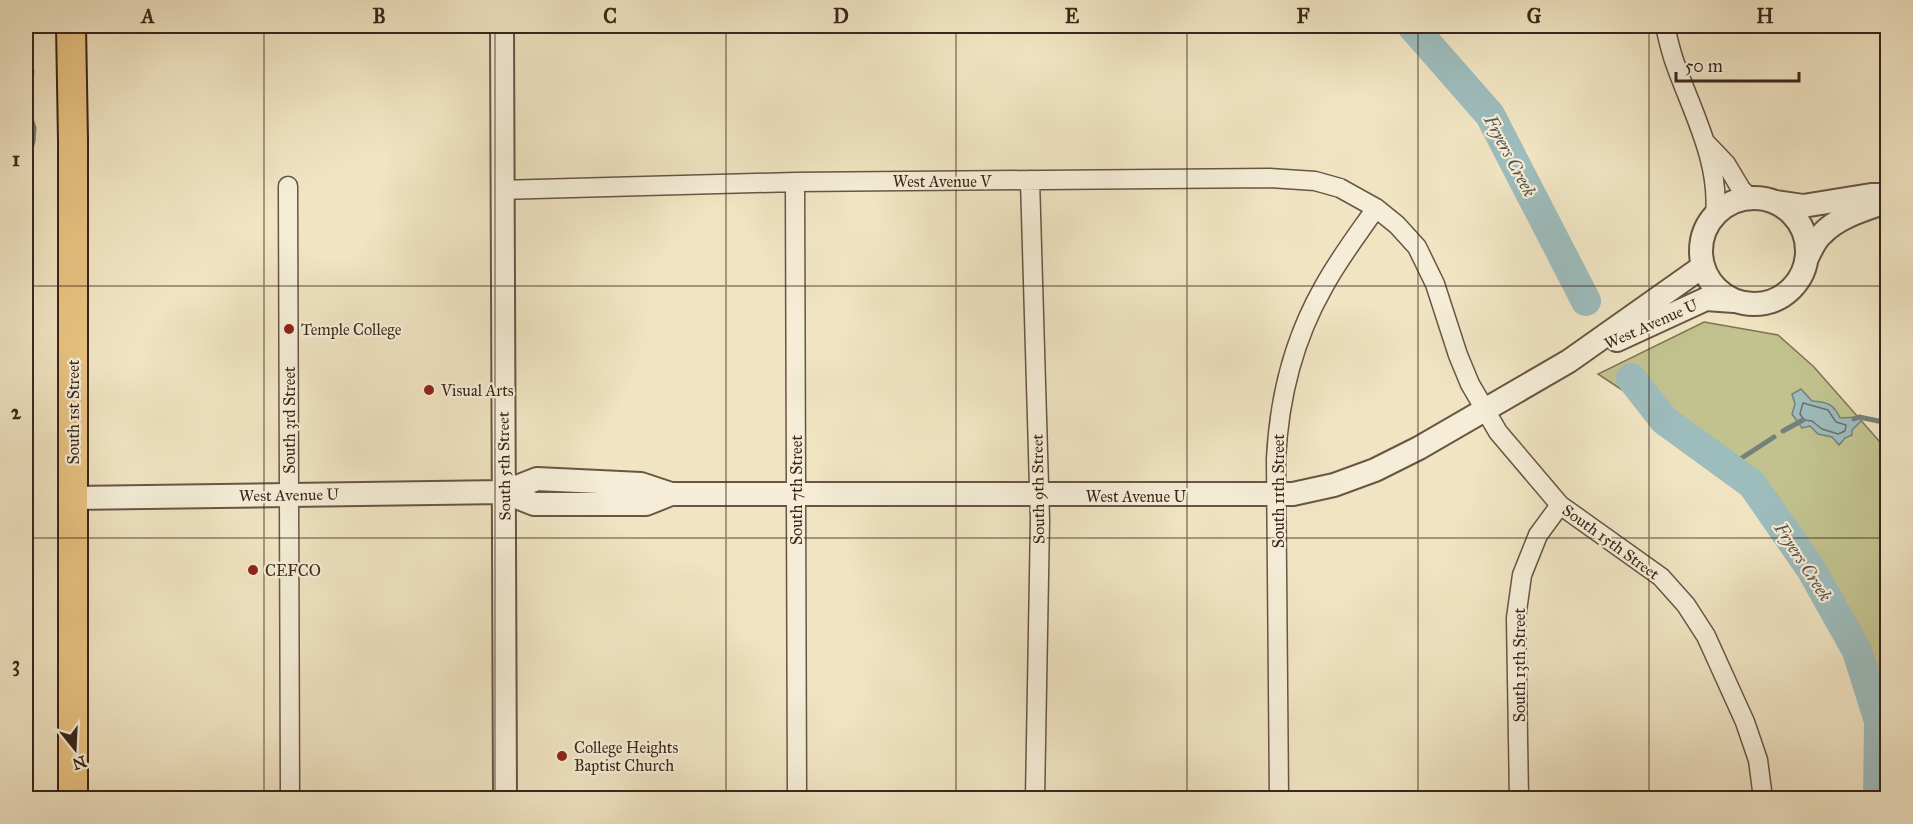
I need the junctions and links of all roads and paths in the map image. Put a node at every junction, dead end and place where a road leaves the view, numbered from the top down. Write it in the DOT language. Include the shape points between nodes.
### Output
graph roads {
  1 [pos="71,26"];
  2 [pos="502,26"];
  3 [pos="1665,26"];
  4 [pos="1705,142"];
  5 [pos="1030,180"];
  6 [pos="795,182"];
  7 [pos="288,186"];
  8 [pos="502,190"];
  9 [pos="1887,195"];
  10 [pos="1750,198"];
  11 [pos="1774,202"];
  12 [pos="1887,202"];
  13 [pos="1376,208"];
  14 [pos="1715,214"];
  15 [pos="1807,258"];
  16 [pos="1702,267"];
  17 [pos="1734,301"];
  18 [pos="1569,361"];
  19 [pos="1485,410"];
  20 [pos="504,492"];
  21 [pos="289,495"];
  22 [pos="796,495"];
  23 [pos="1039,495"];
  24 [pos="1277,495"];
  25 [pos="74,498"];
  26 [pos="1560,505"];
  27 [pos="73,798"];
  28 [pos="290,798"];
  29 [pos="505,798"];
  30 [pos="798,798"];
  31 [pos="1035,798"];
  32 [pos="1279,798"];
  33 [pos="1519,798"];
  34 [pos="1763,798"];
  1 -- 25 [label="main road, South 1st Street"];
  2 -- 8 [label="street, South 5th Street"];
  3 -- 4 [label="street"];
  4 -- 10 [label="street"];
  4 -- 14 [label="street" via="1717,197"];
  5 -- 6 [label="street, West Avenue V"];
  5 -- 13 [label="street, West Avenue V" via="1315,181 1340,188"];
  5 -- 23 [label="street, South 9th Street"];
  6 -- 8 [label="street, West Avenue V"];
  6 -- 22 [label="street, South 7th Street"];
  7 -- 21 [label="street, South 3rd Street"];
  8 -- 20 [label="street, South 5th Street"];
  9 -- 11 [label="street" via="1803,206"];
  10 -- 11 [label="street"];
  10 -- 14 [label="street" via="1731,203"];
  11 -- 15 [label="street" via="1796,218 1807,244"];
  12 -- 15 [label="street" via="1851,214 1834,225 1820,235"];
  13 -- 19 [label="street, South 15th Street" via="1417,247 1435,284 1470,384"];
  13 -- 24 [label="street, South 11th Street" via="1323,287 1301,332 1289,368 1277,434"];
  14 -- 16 [label="street" via="1702,239"];
  15 -- 17 [label="street" via="1804,272 1787,294 1762,304"];
  16 -- 17 [label="street" via="1718,291"];
  16 -- 18 [label="street, West Avenue U"];
  17 -- 18 [label="street, West Avenue U" via="1706,299"];
  18 -- 19 [label="street, West Avenue U"];
  19 -- 24 [label="street, West Avenue U" via="1375,470 1334,485"];
  19 -- 26 [label="street, South 15th Street" via="1498,432"];
  20 -- 21 [label="street, West Avenue U"];
  20 -- 22 [label="street, West Avenue U" via="537,479 641,484 671,494"];
  20 -- 29 [label="street, South 5th Street"];
  21 -- 25 [label="street, West Avenue U"];
  21 -- 28 [label="street, South 3rd Street"];
  22 -- 23 [label="street, West Avenue U"];
  22 -- 30 [label="street, South 7th Street"];
  23 -- 24 [label="street, West Avenue U"];
  23 -- 31 [label="street, South 9th Street"];
  24 -- 32 [label="street, South 11th Street"];
  25 -- 27 [label="main road, South 1st Street"];
  26 -- 33 [label="street, South 13th Street" via="1538,535 1522,575 1516,618"];
  26 -- 34 [label="street, South 15th Street" via="1660,577 1686,604 1706,636 1745,722 1758,760"];
}
